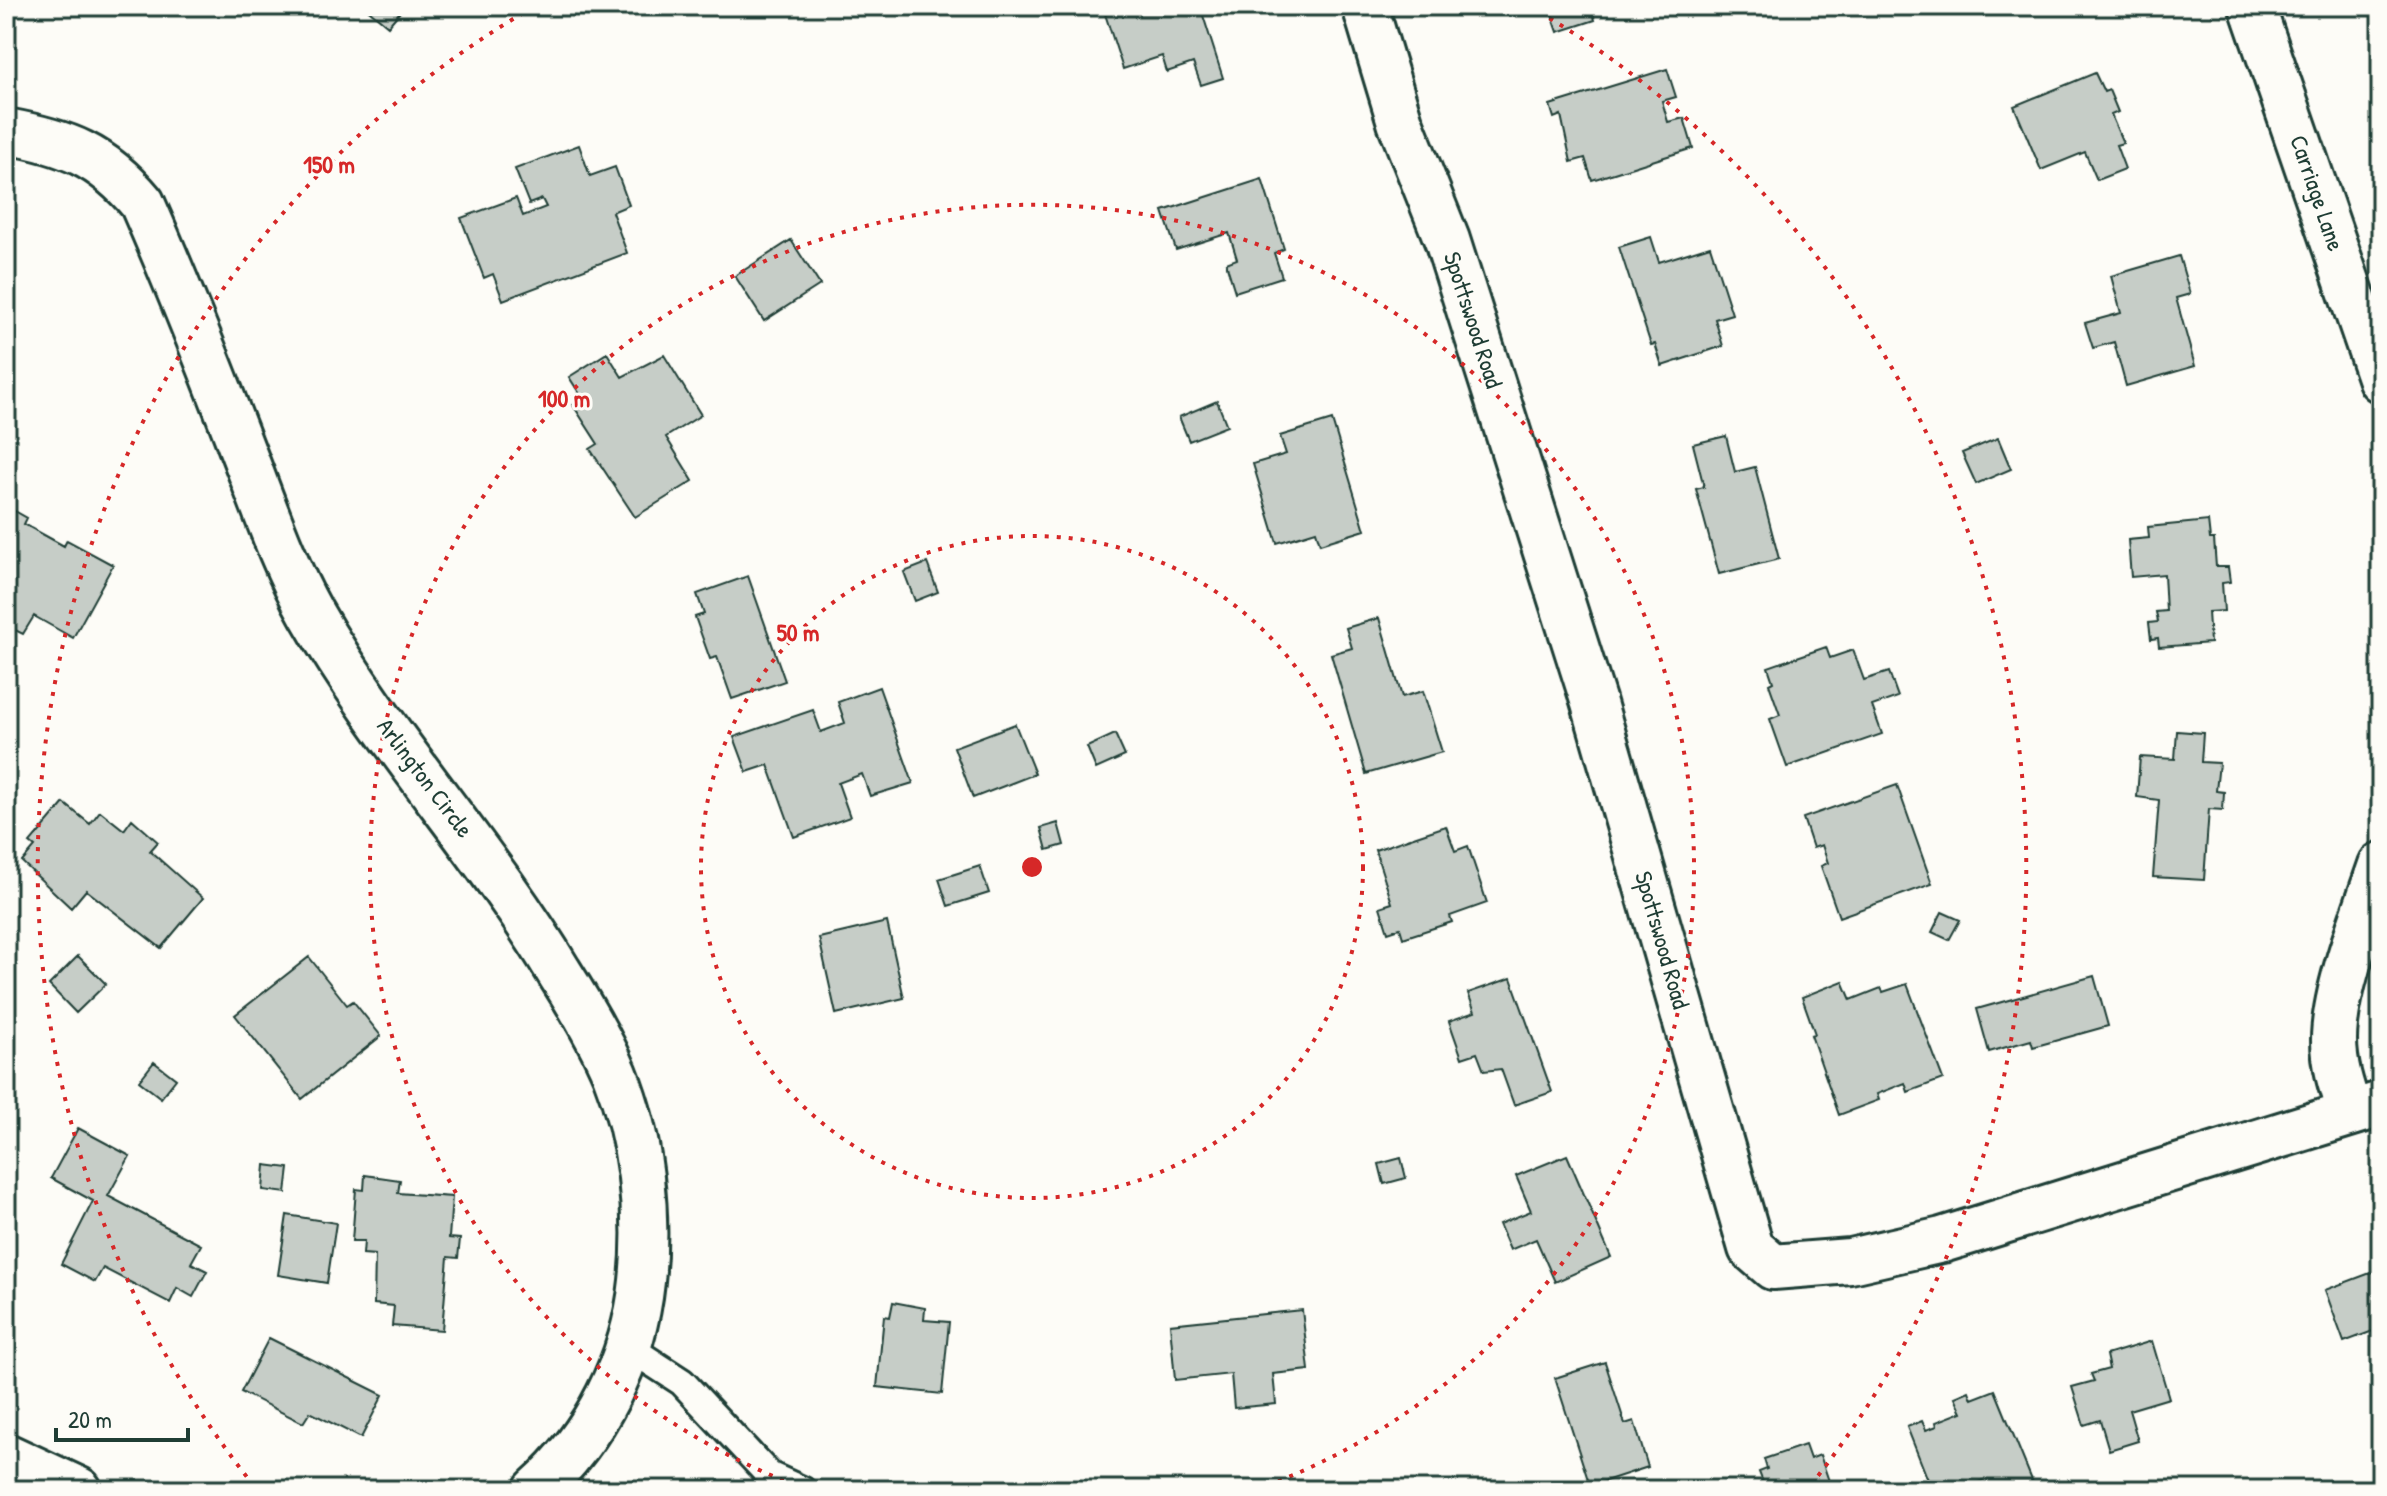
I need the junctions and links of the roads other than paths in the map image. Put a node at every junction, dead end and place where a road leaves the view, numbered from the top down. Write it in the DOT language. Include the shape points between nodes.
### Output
graph roads {
  1 [pos="1365,6"];
  2 [pos="2252,6"];
  3 [pos="6,131"];
  4 [pos="2381,380"];
  5 [pos="2381,865"];
  6 [pos="2365,1109"];
  7 [pos="628,1347"];
  8 [pos="6,1456"];
  9 [pos="79,1490"];
  10 [pos="536,1490"];
  11 [pos="802,1490"];
  1 -- 6 [label="street, Spottswood Road" via="1400,122 1447,240 1593,700 1751,1248 1773,1267 1865,1257 1942,1240"];
  2 -- 4 [label="street, Carriage Lane"];
  3 -- 7 [label="street, Arlington Circle" via="89,154 121,178 142,203 309,609 350,679 532,927 599,1037 635,1142 642,1190 645,1250 639,1315"];
  5 -- 6 [label="street" via="2334,1037 2337,1074"];
  7 -- 10 [label="street, Arlington Circle" via="588,1429"];
  7 -- 11 [label="lane" via="682,1382 769,1475"];
  8 -- 9 [label="street"];
}
